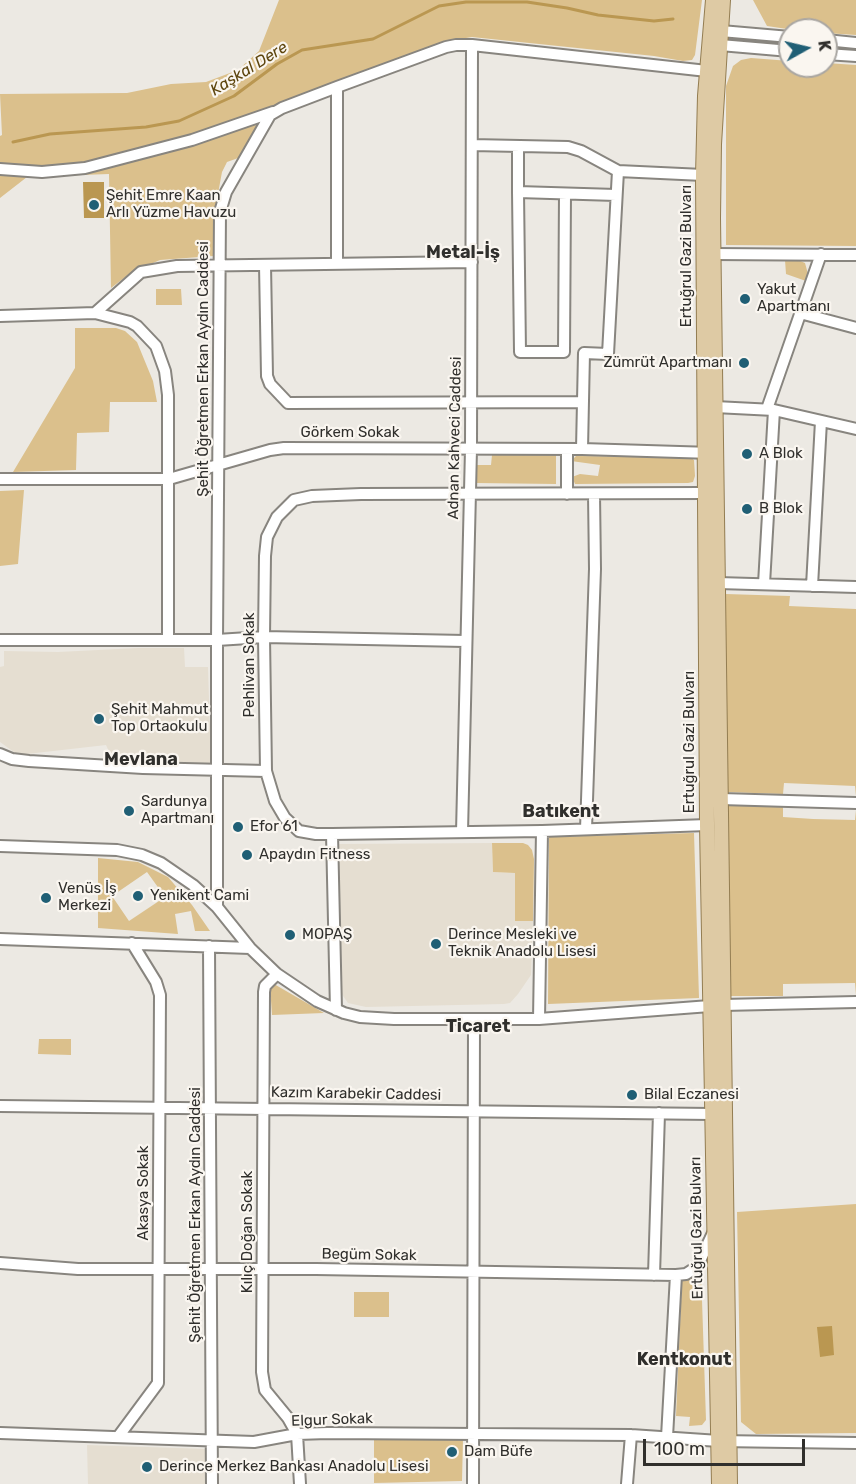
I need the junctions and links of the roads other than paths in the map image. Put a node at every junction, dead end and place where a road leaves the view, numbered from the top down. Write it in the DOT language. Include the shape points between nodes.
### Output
graph roads {
  1 [pos="713,0"];
  2 [pos="723,0"];
  3 [pos="778,37"];
  4 [pos="720,38"];
  5 [pos="838,41"];
  6 [pos="856,43"];
  7 [pos="472,45"];
  8 [pos="778,49"];
  9 [pos="838,55"];
  10 [pos="856,56"];
  11 [pos="707,71"];
  12 [pos="337,87"];
  13 [pos="275,111"];
  14 [pos="472,145"];
  15 [pos="518,146"];
  16 [pos="0,169"];
  17 [pos="618,171"];
  18 [pos="703,175"];
  19 [pos="518,192"];
  20 [pos="565,194"];
  21 [pos="616,195"];
  22 [pos="714,254"];
  23 [pos="821,254"];
  24 [pos="856,255"];
  25 [pos="472,262"];
  26 [pos="337,264"];
  27 [pos="220,265"];
  28 [pos="265,265"];
  29 [pos="94,313"];
  30 [pos="800,313"];
  31 [pos="0,316"];
  32 [pos="856,328"];
  33 [pos="564,352"];
  34 [pos="584,353"];
  35 [pos="583,402"];
  36 [pos="471,403"];
  37 [pos="715,407"];
  38 [pos="771,410"];
  39 [pos="822,421"];
  40 [pos="856,429"];
  41 [pos="471,449"];
  42 [pos="567,449"];
  43 [pos="582,449"];
  44 [pos="710,453"];
  45 [pos="219,466"];
  46 [pos="0,479"];
  47 [pos="169,480"];
  48 [pos="704,493"];
  49 [pos="567,494"];
  50 [pos="594,494"];
  51 [pos="469,495"];
  52 [pos="718,583"];
  53 [pos="765,584"];
  54 [pos="812,586"];
  55 [pos="856,587"];
  56 [pos="264,637"];
  57 [pos="168,639"];
  58 [pos="0,640"];
  59 [pos="217,640"];
  60 [pos="465,641"];
  61 [pos="0,754"];
  62 [pos="218,770"];
  63 [pos="266,771"];
  64 [pos="721,799"];
  65 [pos="856,803"];
  66 [pos="707,825"];
  67 [pos="586,829"];
  68 [pos="542,831"];
  69 [pos="462,832"];
  70 [pos="332,834"];
  71 [pos="0,846"];
  72 [pos="217,907"];
  73 [pos="0,939"];
  74 [pos="132,943"];
  75 [pos="210,946"];
  76 [pos="250,948"];
  77 [pos="277,974"];
  78 [pos="856,1002"];
  79 [pos="716,1006"];
  80 [pos="336,1010"];
  81 [pos="539,1019"];
  82 [pos="474,1020"];
  83 [pos="0,1106"];
  84 [pos="159,1107"];
  85 [pos="211,1108"];
  86 [pos="264,1108"];
  87 [pos="474,1110"];
  88 [pos="659,1113"];
  89 [pos="712,1114"];
  90 [pos="713,1232"];
  91 [pos="0,1263"];
  92 [pos="159,1268"];
  93 [pos="211,1268"];
  94 [pos="263,1269"];
  95 [pos="472,1272"];
  96 [pos="654,1275"];
  97 [pos="676,1275"];
  98 [pos="0,1433"];
  99 [pos="297,1434"];
  100 [pos="473,1434"];
  101 [pos="631,1435"];
  102 [pos="118,1437"];
  103 [pos="667,1437"];
  104 [pos="212,1440"];
  105 [pos="724,1441"];
  106 [pos="856,1443"];
  107 [pos="212,1484"];
  108 [pos="300,1484"];
  109 [pos="473,1484"];
  110 [pos="627,1484"];
  111 [pos="719,1484"];
  112 [pos="730,1484"];
  1 -- 11 [label="main road, Ertuğrul Gazi Bulvarı"];
  2 -- 4 [label="main road, Ertuğrul Gazi Bulvarı"];
  3 -- 4 [label="street"];
  4 -- 8 [label="street"];
  4 -- 22 [label="main road, Ertuğrul Gazi Bulvarı" via="714,144"];
  5 -- 6 [label="street"];
  7 -- 11 [label="street"];
  7 -- 12 [label="street" via="446,47"];
  7 -- 14 [label="street, Adnan Kahveci Caddesi"];
  9 -- 10 [label="street"];
  11 -- 18 [label="main road, Ertuğrul Gazi Bulvarı"];
  12 -- 13 [label="street"];
  12 -- 26 [label="street"];
  13 -- 16 [label="street" via="192,140 85,168 42,172"];
  13 -- 27 [label="street, Şehit Öğretmen Erkan Aydın Caddesi" via="222,202"];
  14 -- 15 [label="street"];
  14 -- 25 [label="street, Adnan Kahveci Caddesi"];
  15 -- 17 [label="street" via="575,148"];
  15 -- 19 [label="street"];
  17 -- 18 [label="street"];
  17 -- 21 [label="street"];
  18 -- 44 [label="main road, Ertuğrul Gazi Bulvarı"];
  19 -- 20 [label="street"];
  19 -- 33 [label="street" via="520,352"];
  20 -- 21 [label="street"];
  20 -- 33 [label="street"];
  21 -- 34 [label="street" via="608,354"];
  22 -- 23 [label="street"];
  22 -- 37 [label="main road, Ertuğrul Gazi Bulvarı"];
  23 -- 24 [label="street"];
  23 -- 30 [label="street"];
  25 -- 26 [label="street"];
  25 -- 36 [label="street, Adnan Kahveci Caddesi"];
  26 -- 28 [label="street"];
  27 -- 28 [label="street"];
  27 -- 29 [label="street" via="141,272"];
  27 -- 45 [label="street, Şehit Öğretmen Erkan Aydın Caddesi"];
  28 -- 36 [label="street" via="267,376 288,403"];
  29 -- 31 [label="street"];
  29 -- 47 [label="street" via="133,324 150,338 160,355 168,395"];
  30 -- 32 [label="street"];
  30 -- 38 [label="street"];
  33 -- 34 [label="street"];
  34 -- 35 [label="street"];
  35 -- 36 [label="street"];
  35 -- 43 [label="street"];
  36 -- 41 [label="street, Adnan Kahveci Caddesi"];
  37 -- 38 [label="street"];
  37 -- 44 [label="main road, Ertuğrul Gazi Bulvarı"];
  38 -- 39 [label="street"];
  38 -- 53 [label="street"];
  39 -- 40 [label="street"];
  39 -- 54 [label="street"];
  41 -- 42 [label="street, Görkem Sokak"];
  41 -- 45 [label="street, Görkem Sokak" via="284,448"];
  41 -- 51 [label="street, Adnan Kahveci Caddesi"];
  42 -- 43 [label="street, Görkem Sokak"];
  42 -- 49 [label="street"];
  43 -- 44 [label="street, Görkem Sokak"];
  44 -- 48 [label="main road, Ertuğrul Gazi Bulvarı"];
  44 -- 52 [label="main road, Ertuğrul Gazi Bulvarı"];
  45 -- 47 [label="street, Görkem Sokak"];
  45 -- 59 [label="street, Şehit Öğretmen Erkan Aydın Caddesi"];
  46 -- 47 [label="street, Görkem Sokak"];
  47 -- 57 [label="street"];
  48 -- 50 [label="street, Pehlivan Sokak"];
  48 -- 66 [label="main road, Ertuğrul Gazi Bulvarı"];
  49 -- 50 [label="street, Pehlivan Sokak"];
  49 -- 51 [label="street, Pehlivan Sokak"];
  50 -- 67 [label="street"];
  51 -- 56 [label="street, Pehlivan Sokak" via="361,494 294,500 277,517 267,537"];
  51 -- 60 [label="street, Adnan Kahveci Caddesi"];
  52 -- 53 [label="street"];
  52 -- 64 [label="main road, Ertuğrul Gazi Bulvarı"];
  53 -- 54 [label="street"];
  54 -- 55 [label="street"];
  56 -- 59 [label="street"];
  56 -- 60 [label="street"];
  56 -- 63 [label="street, Pehlivan Sokak"];
  57 -- 58 [label="street"];
  57 -- 59 [label="street"];
  59 -- 62 [label="street, Şehit Öğretmen Erkan Aydın Caddesi"];
  60 -- 69 [label="street, Adnan Kahveci Caddesi"];
  61 -- 62 [label="street" via="29,761"];
  62 -- 63 [label="street"];
  62 -- 72 [label="street, Şehit Öğretmen Erkan Aydın Caddesi"];
  63 -- 70 [label="street, Pehlivan Sokak" via="275,801 292,826 306,833"];
  64 -- 65 [label="street"];
  64 -- 79 [label="main road, Ertuğrul Gazi Bulvarı"];
  66 -- 67 [label="street, Pehlivan Sokak"];
  66 -- 79 [label="main road, Ertuğrul Gazi Bulvarı"];
  67 -- 68 [label="street, Pehlivan Sokak"];
  68 -- 69 [label="street, Pehlivan Sokak"];
  68 -- 81 [label="street"];
  69 -- 70 [label="street, Pehlivan Sokak"];
  70 -- 80 [label="street"];
  71 -- 72 [label="street" via="117,850 142,855 173,870"];
  72 -- 76 [label="street"];
  73 -- 74 [label="street"];
  74 -- 75 [label="street"];
  74 -- 84 [label="street, Akasya Sokak" via="160,995"];
  75 -- 76 [label="street"];
  75 -- 85 [label="street, Şehit Öğretmen Erkan Aydın Caddesi"];
  76 -- 77 [label="street"];
  77 -- 80 [label="street" via="317,1002"];
  77 -- 86 [label="street, Kılıç Doğan Sokak" via="264,992"];
  78 -- 79 [label="street"];
  79 -- 81 [label="street"];
  79 -- 89 [label="main road, Ertuğrul Gazi Bulvarı"];
  79 -- 105 [label="main road, Ertuğrul Gazi Bulvarı"];
  80 -- 82 [label="street" via="360,1017"];
  81 -- 82 [label="street"];
  82 -- 87 [label="street"];
  83 -- 84 [label="street, Kazım Karabekir Caddesi"];
  84 -- 85 [label="street, Kazım Karabekir Caddesi"];
  84 -- 92 [label="street, Akasya Sokak"];
  85 -- 86 [label="street, Kazım Karabekir Caddesi"];
  85 -- 93 [label="street, Şehit Öğretmen Erkan Aydın Caddesi"];
  86 -- 87 [label="street, Kazım Karabekir Caddesi"];
  86 -- 94 [label="street, Kılıç Doğan Sokak"];
  87 -- 88 [label="street, Kazım Karabekir Caddesi"];
  87 -- 95 [label="street"];
  88 -- 89 [label="street, Kazım Karabekir Caddesi"];
  88 -- 96 [label="street"];
  89 -- 90 [label="main road, Ertuğrul Gazi Bulvarı"];
  90 -- 97 [label="street, Begüm Sokak" via="697,1268"];
  90 -- 105 [label="main road, Ertuğrul Gazi Bulvarı"];
  91 -- 92 [label="street, Begüm Sokak" via="78,1269"];
  92 -- 93 [label="street, Begüm Sokak"];
  92 -- 102 [label="street, Akasya Sokak" via="158,1383"];
  93 -- 94 [label="street, Begüm Sokak"];
  93 -- 104 [label="street, Şehit Öğretmen Erkan Aydın Caddesi"];
  94 -- 95 [label="street, Begüm Sokak"];
  94 -- 99 [label="street, Kılıç Doğan Sokak" via="263,1383"];
  95 -- 96 [label="street, Begüm Sokak"];
  95 -- 100 [label="street"];
  96 -- 97 [label="street, Begüm Sokak"];
  97 -- 103 [label="street"];
  98 -- 102 [label="street, Elgur Sokak"];
  99 -- 100 [label="street, Elgur Sokak"];
  99 -- 104 [label="street, Elgur Sokak" via="259,1442"];
  99 -- 108 [label="street"];
  100 -- 101 [label="street, Elgur Sokak"];
  100 -- 109 [label="street"];
  101 -- 103 [label="street, Elgur Sokak"];
  101 -- 110 [label="street"];
  102 -- 104 [label="street, Elgur Sokak"];
  103 -- 105 [label="street, Elgur Sokak"];
  104 -- 107 [label="street, Şehit Öğretmen Erkan Aydın Caddesi"];
  105 -- 106 [label="street, Elgur Sokak"];
  105 -- 111 [label="main road, Ertuğrul Gazi Bulvarı"];
  105 -- 112 [label="main road, Ertuğrul Gazi Bulvarı"];
}
